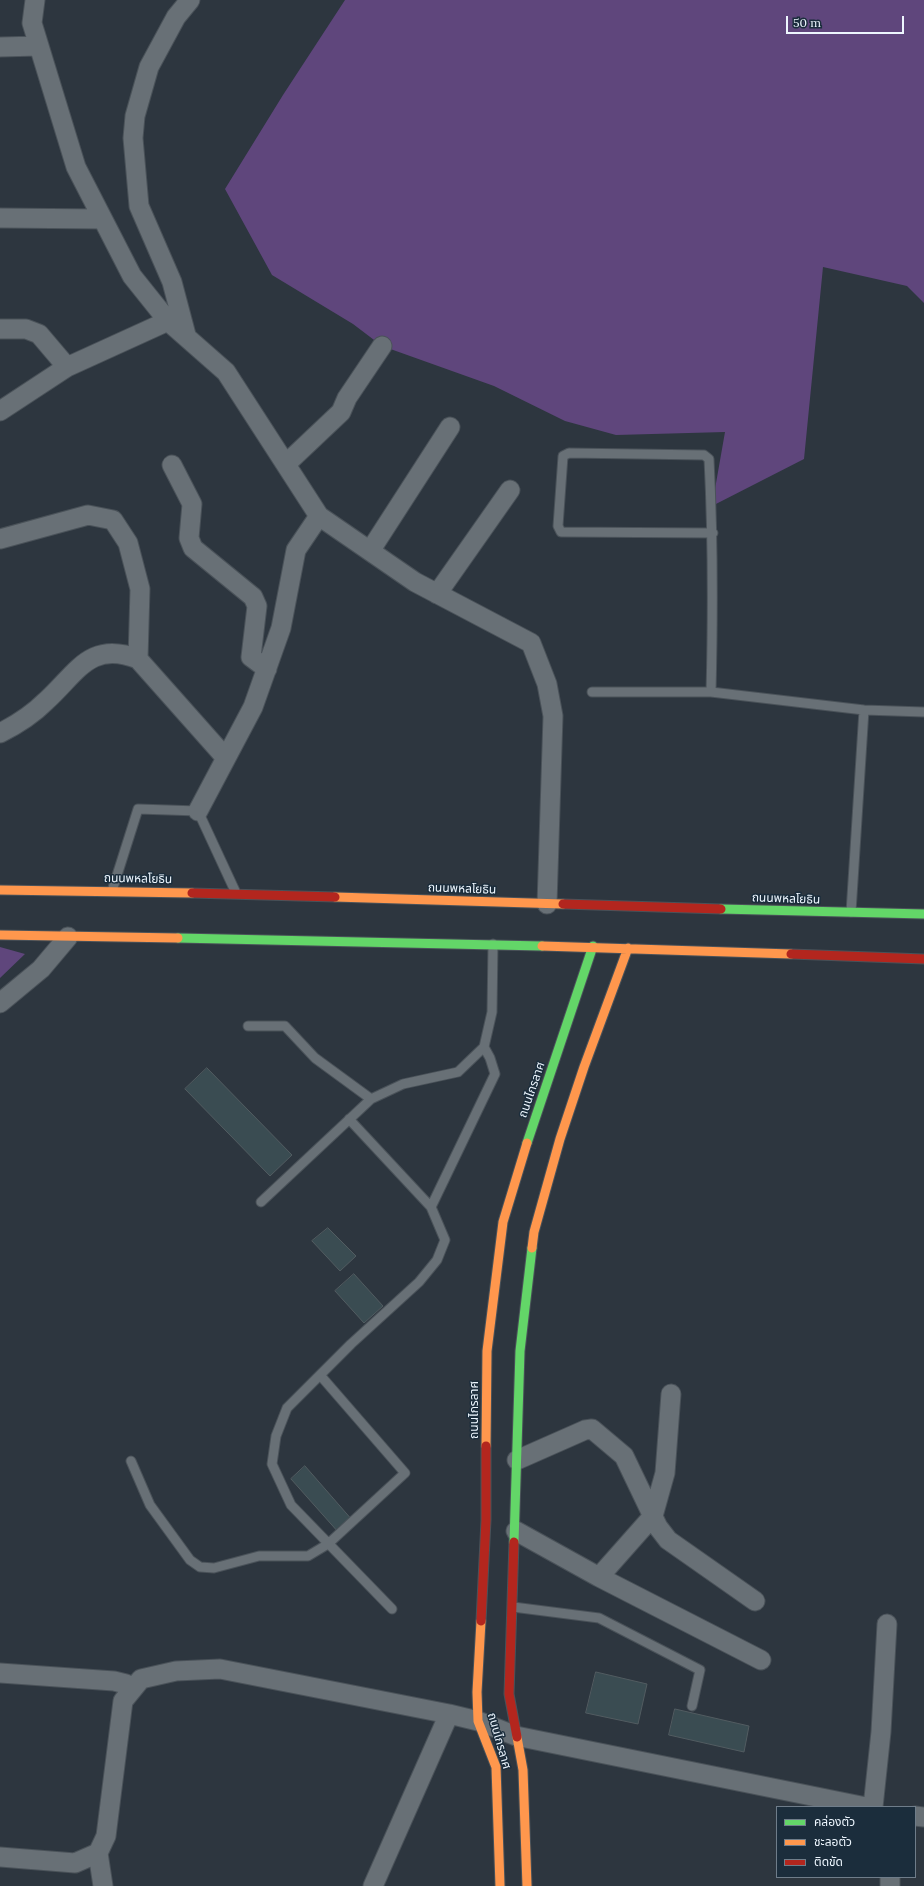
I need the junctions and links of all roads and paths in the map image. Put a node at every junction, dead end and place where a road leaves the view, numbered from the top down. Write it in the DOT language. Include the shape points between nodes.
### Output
graph roads {
  1 [pos="35,0"];
  2 [pos="190,0"];
  3 [pos="38,46"];
  4 [pos="0,47"];
  5 [pos="0,218"];
  6 [pos="102,219"];
  7 [pos="168,321"];
  8 [pos="0,329"];
  9 [pos="186,335"];
  10 [pos="382,346"];
  11 [pos="67,367"];
  12 [pos="0,411"];
  13 [pos="450,427"];
  14 [pos="286,464"];
  15 [pos="172,465"];
  16 [pos="510,490"];
  17 [pos="319,516"];
  18 [pos="713,533"];
  19 [pos="0,538"];
  20 [pos="370,551"];
  21 [pos="437,594"];
  22 [pos="138,659"];
  23 [pos="267,669"];
  24 [pos="592,692"];
  25 [pos="711,692"];
  26 [pos="864,710"];
  27 [pos="924,712"];
  28 [pos="0,733"];
  29 [pos="225,757"];
  30 [pos="198,811"];
  31 [pos="0,890"];
  32 [pos="112,891"];
  33 [pos="236,893"];
  34 [pos="547,904"];
  35 [pos="851,912"];
  36 [pos="924,914"];
  37 [pos="0,935"];
  38 [pos="68,937"];
  39 [pos="493,944"];
  40 [pos="593,946"];
  41 [pos="628,948"];
  42 [pos="924,958"];
  43 [pos="0,1004"];
  44 [pos="248,1026"];
  45 [pos="484,1047"];
  46 [pos="371,1098"];
  47 [pos="349,1119"];
  48 [pos="261,1202"];
  49 [pos="431,1207"];
  50 [pos="320,1375"];
  51 [pos="671,1394"];
  52 [pos="517,1460"];
  53 [pos="131,1461"];
  54 [pos="653,1516"];
  55 [pos="516,1531"];
  56 [pos="328,1544"];
  57 [pos="598,1577"];
  58 [pos="755,1601"];
  59 [pos="513,1607"];
  60 [pos="392,1609"];
  61 [pos="887,1624"];
  62 [pos="762,1660"];
  63 [pos="0,1673"];
  64 [pos="133,1688"];
  65 [pos="692,1706"];
  66 [pos="449,1714"];
  67 [pos="478,1722"];
  68 [pos="516,1736"];
  69 [pos="861,1806"];
  70 [pos="874,1806"];
  71 [pos="98,1853"];
  72 [pos="0,1857"];
  73 [pos="104,1886"];
  74 [pos="373,1886"];
  75 [pos="500,1886"];
  76 [pos="527,1886"];
  1 -- 3 [label="street" via="32,23"];
  2 -- 9 [label="street" via="176,17 149,67 133,138 139,206 172,282"];
  3 -- 4 [label="street"];
  3 -- 6 [label="street" via="76,166"];
  5 -- 6 [label="street"];
  6 -- 7 [label="street" via="132,276"];
  7 -- 9 [label="street"];
  7 -- 11 [label="street"];
  8 -- 11 [label="street" via="26,329 39,334"];
  9 -- 14 [label="street" via="226,372"];
  10 -- 14 [label="street" via="347,398 341,412"];
  11 -- 12 [label="street"];
  13 -- 20 [label="street"];
  14 -- 17 [label="street"];
  15 -- 23 [label="street" via="192,504 189,538 193,548 253,597 257,606 251,657"];
  16 -- 21 [label="street"];
  17 -- 20 [label="street"];
  17 -- 23 [label="street" via="296,550 282,628"];
  18 -- 18 [label="lane" via="561,532 558,526 563,456 569,453 704,455 709,459"];
  18 -- 25 [label="lane"];
  19 -- 22 [label="street" via="88,515 113,520 128,543 140,589"];
  20 -- 21 [label="street"];
  21 -- 34 [label="street" via="531,643 547,684 553,716"];
  22 -- 28 [label="street" via="113,652 87,660 46,702"];
  22 -- 29 [label="street"];
  23 -- 29 [label="street" via="253,708"];
  24 -- 25 [label="lane"];
  25 -- 26 [label="lane"];
  26 -- 27 [label="lane"];
  26 -- 35 [label="lane"];
  29 -- 30 [label="street"];
  30 -- 32 [label="lane" via="138,809"];
  30 -- 33 [label="lane"];
  31 -- 32 [label="main road, ถนนพหลโยธิน"];
  32 -- 33 [label="main road, ถนนพหลโยธิน"];
  33 -- 34 [label="main road, ถนนพหลโยธิน"];
  34 -- 35 [label="main road, ถนนพหลโยธิน"];
  35 -- 36 [label="main road, ถนนพหลโยธิน"];
  37 -- 38 [label="main road"];
  38 -- 39 [label="main road"];
  38 -- 43 [label="street" via="41,969"];
  39 -- 40 [label="main road"];
  39 -- 45 [label="lane" via="492,1012"];
  40 -- 41 [label="main road"];
  40 -- 67 [label="main road, ถนนไกรลาศ" via="531,1128 503,1222 487,1351 486,1520 477,1692"];
  41 -- 42 [label="main road"];
  41 -- 52 [label="main road, ถนนไกรลาศ" via="564,1125 534,1232 520,1351"];
  44 -- 46 [label="lane" via="284,1026 315,1058"];
  45 -- 46 [label="lane" via="458,1072 403,1084"];
  45 -- 49 [label="lane" via="494,1074"];
  46 -- 47 [label="lane"];
  47 -- 48 [label="lane"];
  47 -- 49 [label="lane"];
  49 -- 50 [label="lane" via="445,1240 437,1260 419,1282"];
  50 -- 56 [label="lane" via="287,1408 276,1436 272,1464 291,1505"];
  50 -- 56 [label="lane" via="405,1473"];
  51 -- 54 [label="street" via="665,1473"];
  52 -- 54 [label="street" via="585,1430 592,1430 624,1456"];
  52 -- 55 [label="main road, ถนนไกรลาศ"];
  53 -- 56 [label="lane" via="150,1506 190,1560 200,1567 214,1568 259,1556 308,1556"];
  54 -- 57 [label="street"];
  54 -- 58 [label="street" via="668,1540"];
  55 -- 57 [label="street"];
  55 -- 59 [label="main road, ถนนไกรลาศ"];
  56 -- 60 [label="lane"];
  57 -- 62 [label="street"];
  59 -- 65 [label="lane" via="598,1618 700,1670"];
  59 -- 68 [label="main road, ถนนไกรลาศ" via="509,1694"];
  61 -- 70 [label="street"];
  63 -- 64 [label="street" via="114,1681"];
  64 -- 66 [label="street" via="141,1679 176,1671 220,1669"];
  64 -- 71 [label="street" via="123,1701 106,1836"];
  66 -- 67 [label="street"];
  66 -- 74 [label="street"];
  67 -- 68 [label="street"];
  67 -- 75 [label="main road, ถนนไกรลาศ" via="496,1768"];
  68 -- 69 [label="street"];
  68 -- 76 [label="main road, ถนนไกรลาศ" via="523,1770"];
  71 -- 72 [label="street" via="75,1862"];
  71 -- 73 [label="street"];
}
